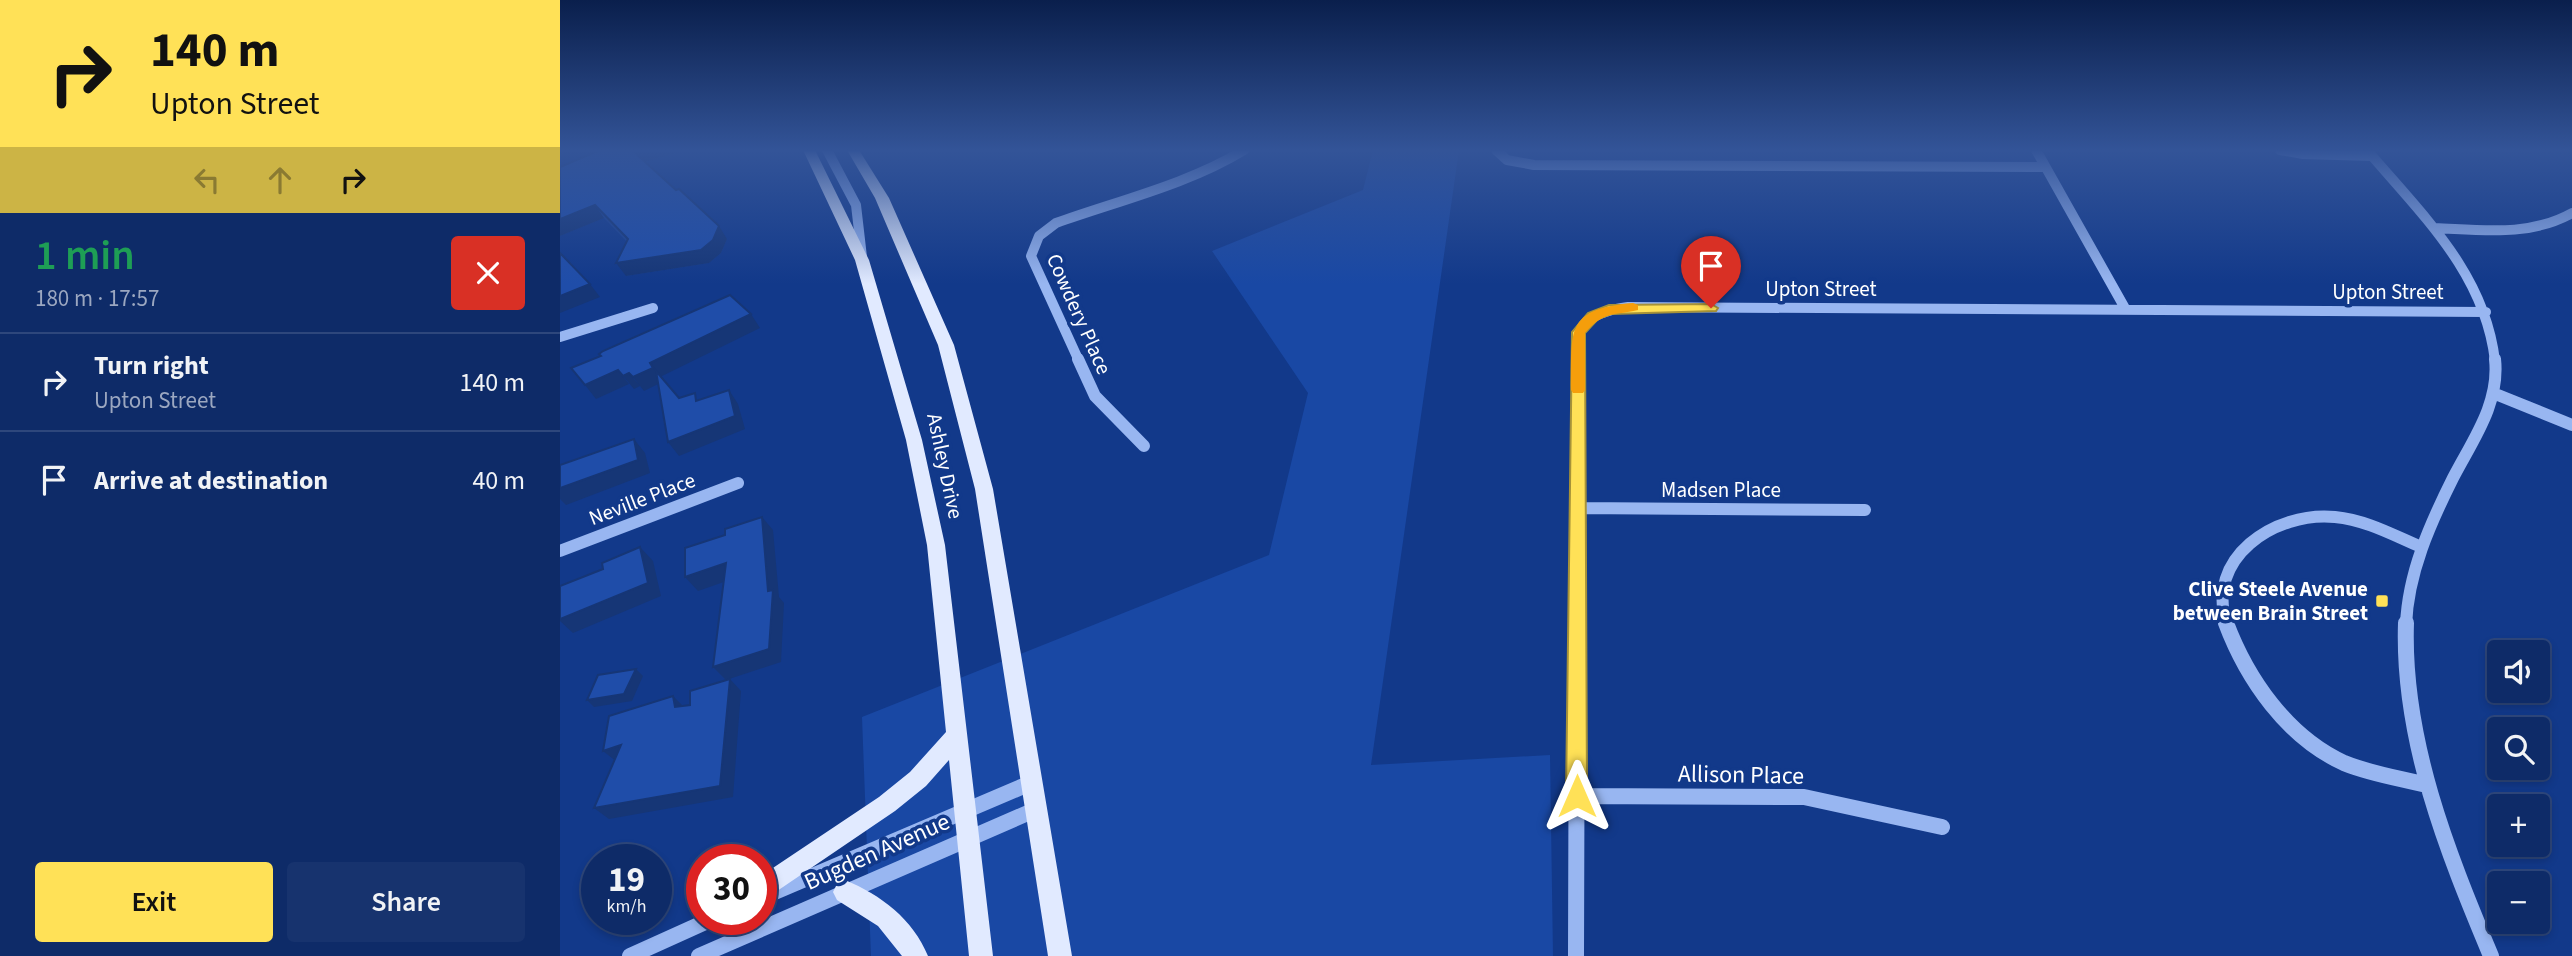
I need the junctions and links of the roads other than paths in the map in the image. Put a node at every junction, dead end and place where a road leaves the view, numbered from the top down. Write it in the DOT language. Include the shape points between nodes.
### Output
graph roads {
  1 [pos="830,195"];
  2 [pos="851,195"];
  3 [pos="880,195"];
  4 [pos="1137,195"];
  5 [pos="2061,195"];
  6 [pos="2406,195"];
  7 [pos="2572,213"];
  8 [pos="2435,228"];
  9 [pos="862,260"];
  10 [pos="653,308"];
  11 [pos="2126,310"];
  12 [pos="2486,312"];
  13 [pos="560,338"];
  14 [pos="2493,393"];
  15 [pos="2572,425"];
  16 [pos="1144,446"];
  17 [pos="738,483"];
  18 [pos="1577,508"];
  19 [pos="1865,510"];
  20 [pos="2421,547"];
  21 [pos="560,551"];
  22 [pos="958,733"];
  23 [pos="1033,782"];
  24 [pos="2427,785"];
  25 [pos="1577,796"];
  26 [pos="1037,809"];
  27 [pos="966,810"];
  28 [pos="1942,827"];
  29 [pos="968,839"];
  30 [pos="777,879"];
  31 [pos="777,891"];
  32 [pos="845,892"];
  33 [pos="686,931"];
  34 [pos="630,956"];
  35 [pos="699,956"];
  36 [pos="916,956"];
  37 [pos="981,956"];
  38 [pos="1060,956"];
  39 [pos="1576,956"];
  40 [pos="2491,956"];
  1 -- 9 [label="main road, Ashley Drive"];
  2 -- 9 [label="street" via="856,205"];
  3 -- 23 [label="main road, Ashley Drive" via="946,345 984,489"];
  4 -- 16 [label="street, Cowdery Place" via="1056,223 1039,233 1031,256 1095,396"];
  5 -- 11 [label="street"];
  6 -- 8 [label="street"];
  7 -- 8 [label="street" via="2552,224 2528,229"];
  8 -- 12 [label="street" via="2466,269"];
  9 -- 22 [label="main road, Ashley Drive" via="911,428 933,532"];
  10 -- 13 [label="street"];
  11 -- 12 [label="street, Upton Street"];
  11 -- 18 [label="street, Upton Street" via="1609,310 1593,316 1578,332"];
  12 -- 14 [label="street" via="2496,363"];
  14 -- 15 [label="street"];
  14 -- 20 [label="street"];
  17 -- 21 [label="street, Neville Place"];
  18 -- 19 [label="street, Madsen Place"];
  18 -- 25 [label="street, Upton Street"];
  20 -- 24 [label="street" via="2406,619 2407,677"];
  20 -- 24 [label="street" via="2353,520 2305,517 2274,526 2236,552 2222,577 2222,594 2226,630 2249,674 2288,721 2335,758"];
  22 -- 27 [label="main road, Ashley Drive"];
  22 -- 30 [label="main road" via="901,793"];
  23 -- 26 [label="main road, Ashley Drive"];
  23 -- 27 [label="street"];
  24 -- 40 [label="street"];
  25 -- 28 [label="street, Allison Place" via="1804,797"];
  25 -- 39 [label="street, Upton Street"];
  26 -- 29 [label="street, Bugden Avenue"];
  26 -- 38 [label="main road, Ashley Drive"];
  27 -- 29 [label="main road, Ashley Drive"];
  27 -- 31 [label="street"];
  29 -- 32 [label="street, Bugden Avenue"];
  29 -- 37 [label="main road, Ashley Drive"];
  32 -- 35 [label="street, Bugden Avenue"];
  32 -- 36 [label="main road" via="884,913"];
  33 -- 34 [label="street"];
}
